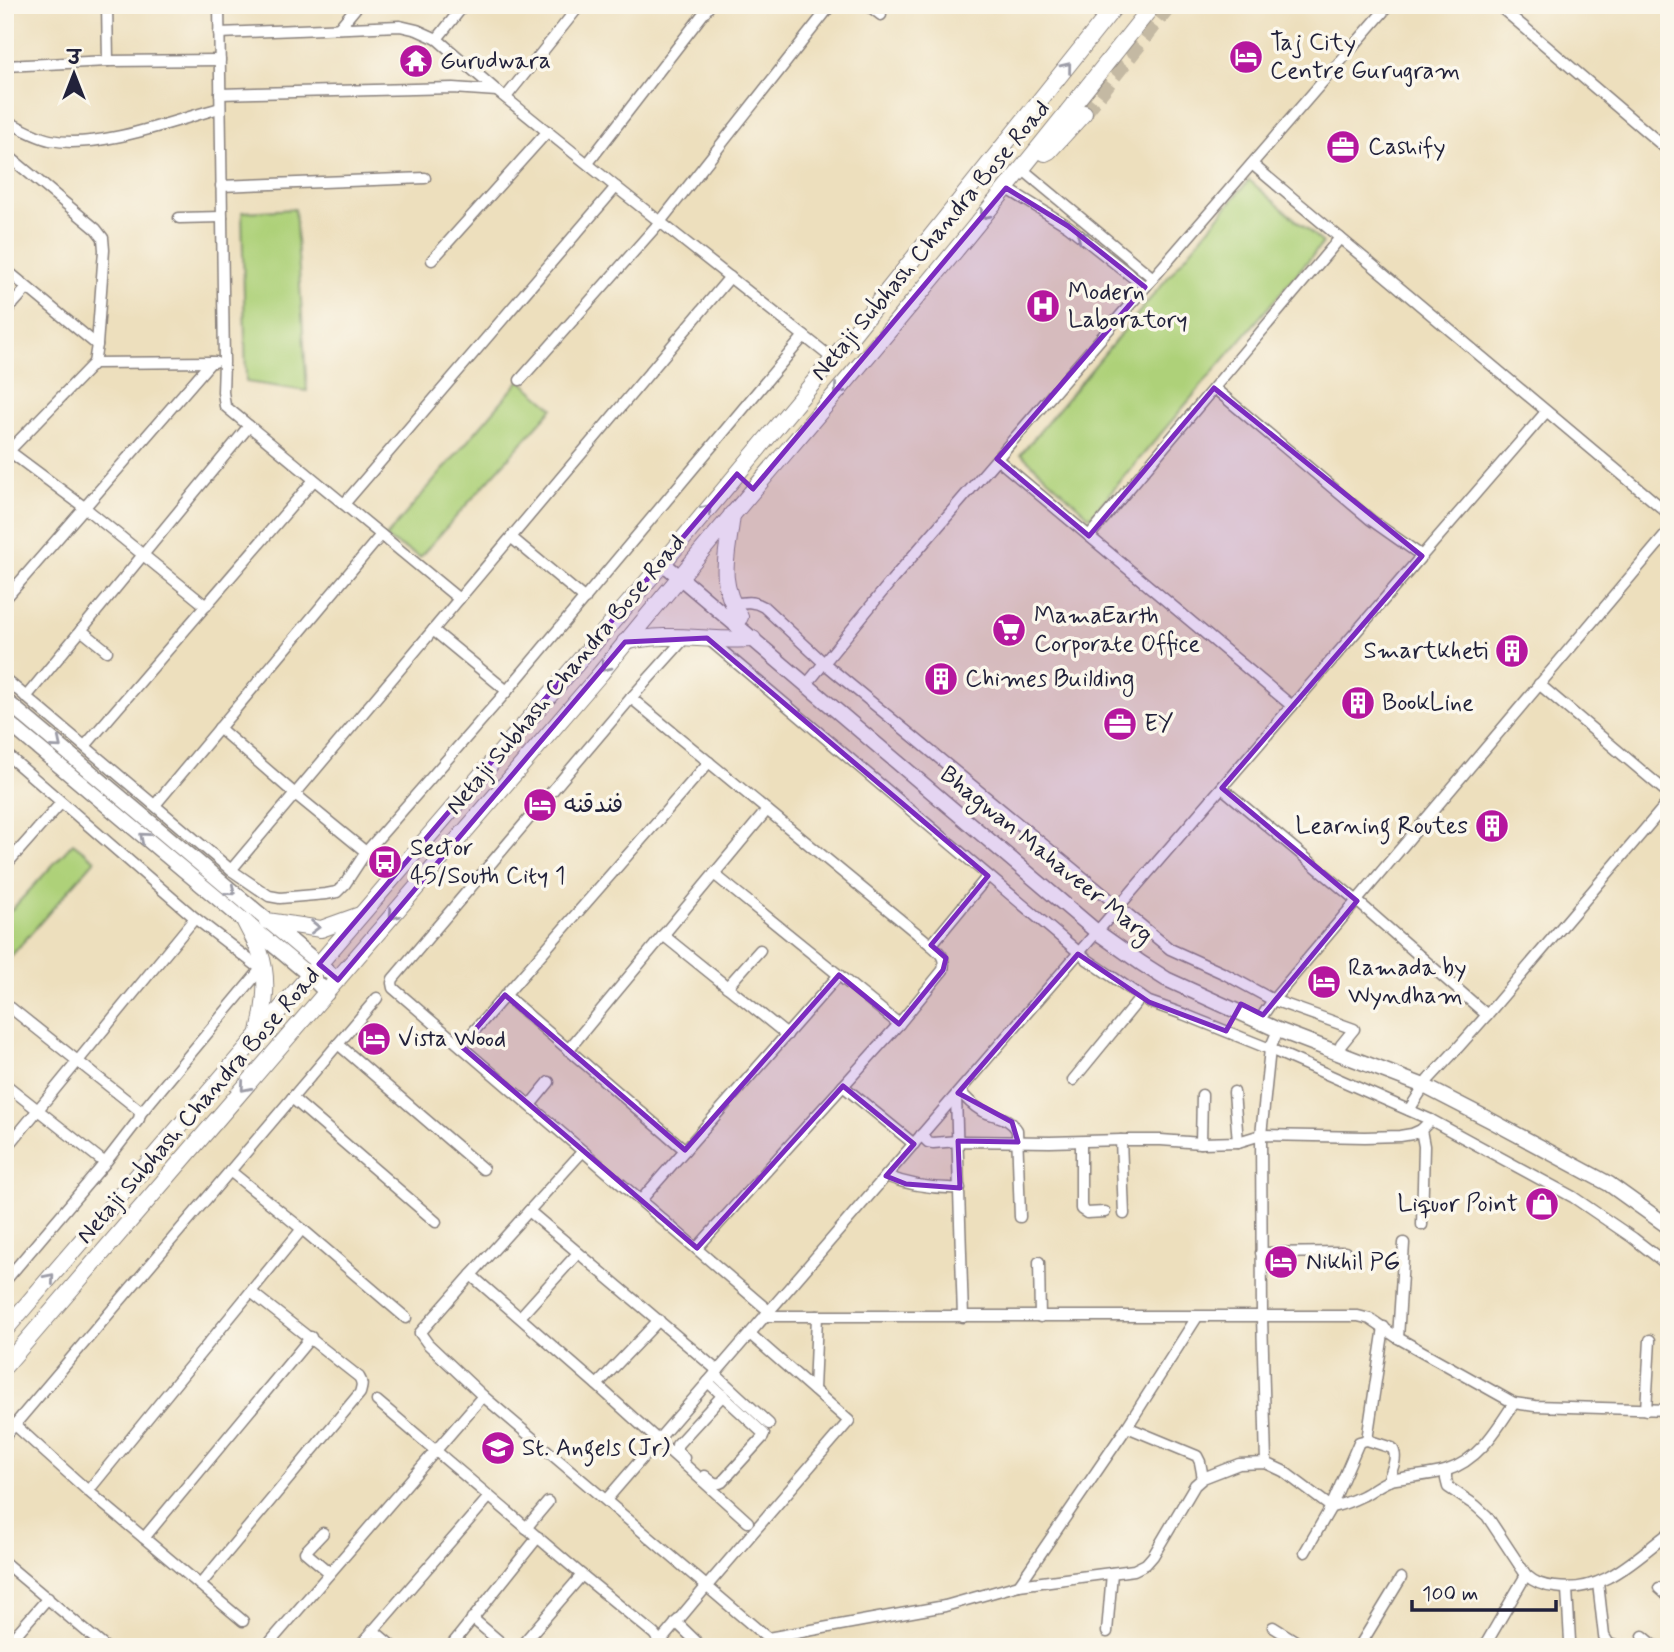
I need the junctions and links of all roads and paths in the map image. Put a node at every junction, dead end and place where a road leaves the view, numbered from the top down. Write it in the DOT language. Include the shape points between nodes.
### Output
graph roads {
  1 [pos="107,5"];
  2 [pos="219,5"];
  3 [pos="358,5"];
  4 [pos="464,5"];
  5 [pos="580,5"];
  6 [pos="710,5"];
  7 [pos="831,5"];
  8 [pos="868,5"];
  9 [pos="1116,5"];
  10 [pos="1153,5"];
  11 [pos="1389,5"];
  12 [pos="1499,5"];
  13 [pos="881,15"];
  14 [pos="340,28"];
  15 [pos="219,33"];
  16 [pos="437,39"];
  17 [pos="220,60"];
  18 [pos="108,61"];
  19 [pos="5,66"];
  20 [pos="220,94"];
  21 [pos="502,94"];
  22 [pos="220,107"];
  23 [pos="1084,113"];
  24 [pos="5,120"];
  25 [pos="548,131"];
  26 [pos="1669,151"];
  27 [pos="5,153"];
  28 [pos="588,163"];
  29 [pos="1252,164"];
  30 [pos="1024,166"];
  31 [pos="425,178"];
  32 [pos="221,186"];
  33 [pos="616,187"];
  34 [pos="1006,188"];
  35 [pos="222,217"];
  36 [pos="179,218"];
  37 [pos="660,222"];
  38 [pos="1340,238"];
  39 [pos="432,260"];
  40 [pos="5,269"];
  41 [pos="730,278"];
  42 [pos="1153,278"];
  43 [pos="27,288"];
  44 [pos="1145,288"];
  45 [pos="5,313"];
  46 [pos="804,336"];
  47 [pos="97,345"];
  48 [pos="833,359"];
  49 [pos="211,362"];
  50 [pos="224,362"];
  51 [pos="94,363"];
  52 [pos="520,380"];
  53 [pos="1214,388"];
  54 [pos="1546,412"];
  55 [pos="249,426"];
  56 [pos="7,451"];
  57 [pos="997,459"];
  58 [pos="737,474"];
  59 [pos="314,480"];
  60 [pos="752,489"];
  61 [pos="344,504"];
  62 [pos="84,507"];
  63 [pos="732,514"];
  64 [pos="1669,514"];
  65 [pos="1669,531"];
  66 [pos="381,535"];
  67 [pos="1089,536"];
  68 [pos="512,538"];
  69 [pos="143,555"];
  70 [pos="1422,556"];
  71 [pos="666,559"];
  72 [pos="682,573"];
  73 [pos="5,599"];
  74 [pos="459,599"];
  75 [pos="585,599"];
  76 [pos="206,606"];
  77 [pos="736,610"];
  78 [pos="81,630"];
  79 [pos="433,630"];
  80 [pos="685,637"];
  81 [pos="707,638"];
  82 [pos="753,639"];
  83 [pos="625,642"];
  84 [pos="107,651"];
  85 [pos="824,663"];
  86 [pos="5,679"];
  87 [pos="811,679"];
  88 [pos="1539,684"];
  89 [pos="506,691"];
  90 [pos="26,696"];
  91 [pos="631,698"];
  92 [pos="5,700"];
  93 [pos="1292,706"];
  94 [pos="5,720"];
  95 [pos="219,728"];
  96 [pos="85,746"];
  97 [pos="5,754"];
  98 [pos="709,762"];
  99 [pos="1222,788"];
  100 [pos="295,794"];
  101 [pos="1669,794"];
  102 [pos="1669,801"];
  103 [pos="61,803"];
  104 [pos="155,805"];
  105 [pos="768,810"];
  106 [pos="366,852"];
  107 [pos="5,866"];
  108 [pos="231,870"];
  109 [pos="714,874"];
  110 [pos="988,876"];
  111 [pos="1356,901"];
  112 [pos="1119,907"];
  113 [pos="360,915"];
  114 [pos="195,918"];
  115 [pos="267,921"];
  116 [pos="245,922"];
  117 [pos="1099,929"];
  118 [pos="663,935"];
  119 [pos="931,945"];
  120 [pos="760,950"];
  121 [pos="1079,953"];
  122 [pos="314,970"];
  123 [pos="839,975"];
  124 [pos="338,980"];
  125 [pos="727,987"];
  126 [pos="327,993"];
  127 [pos="505,995"];
  128 [pos="1141,997"];
  129 [pos="377,998"];
  130 [pos="1273,1000"];
  131 [pos="10,1008"];
  132 [pos="1237,1011"];
  133 [pos="1487,1014"];
  134 [pos="1263,1015"];
  135 [pos="899,1024"];
  136 [pos="1278,1030"];
  137 [pos="1226,1031"];
  138 [pos="258,1034"];
  139 [pos="787,1035"];
  140 [pos="338,1044"];
  141 [pos="1341,1045"];
  142 [pos="461,1046"];
  143 [pos="1270,1049"];
  144 [pos="568,1050"];
  145 [pos="77,1061"];
  146 [pos="1073,1080"];
  147 [pos="549,1082"];
  148 [pos="1426,1083"];
  149 [pos="5,1084"];
  150 [pos="843,1086"];
  151 [pos="1234,1091"];
  152 [pos="958,1094"];
  153 [pos="1202,1094"];
  154 [pos="292,1098"];
  155 [pos="530,1105"];
  156 [pos="39,1110"];
  157 [pos="1409,1110"];
  158 [pos="141,1114"];
  159 [pos="1431,1120"];
  160 [pos="1421,1130"];
  161 [pos="1261,1135"];
  162 [pos="918,1140"];
  163 [pos="1121,1140"];
  164 [pos="958,1141"];
  165 [pos="1018,1142"];
  166 [pos="1081,1142"];
  167 [pos="1238,1142"];
  168 [pos="1201,1143"];
  169 [pos="5,1150"];
  170 [pos="685,1150"];
  171 [pos="583,1151"];
  172 [pos="106,1163"];
  173 [pos="483,1169"];
  174 [pos="230,1171"];
  175 [pos="886,1176"];
  176 [pos="960,1188"];
  177 [pos="641,1200"];
  178 [pos="529,1211"];
  179 [pos="1105,1212"];
  180 [pos="1124,1214"];
  181 [pos="1020,1217"];
  182 [pos="1669,1217"];
  183 [pos="436,1222"];
  184 [pos="1422,1225"];
  185 [pos="1669,1227"];
  186 [pos="302,1229"];
  187 [pos="1404,1244"];
  188 [pos="697,1248"];
  189 [pos="1345,1252"];
  190 [pos="578,1253"];
  191 [pos="1261,1253"];
  192 [pos="1039,1262"];
  193 [pos="1669,1266"];
  194 [pos="471,1275"];
  195 [pos="5,1281"];
  196 [pos="251,1292"];
  197 [pos="768,1314"];
  198 [pos="1262,1316"];
  199 [pos="520,1317"];
  200 [pos="817,1317"];
  201 [pos="963,1317"];
  202 [pos="1040,1317"];
  203 [pos="1197,1317"];
  204 [pos="406,1318"];
  205 [pos="659,1320"];
  206 [pos="1384,1327"];
  207 [pos="5,1330"];
  208 [pos="750,1334"];
  209 [pos="311,1337"];
  210 [pos="1398,1338"];
  211 [pos="1650,1340"];
  212 [pos="5,1366"];
  213 [pos="714,1376"];
  214 [pos="597,1385"];
  215 [pos="814,1390"];
  216 [pos="723,1395"];
  217 [pos="483,1396"];
  218 [pos="377,1401"];
  219 [pos="1514,1403"];
  220 [pos="1646,1410"];
  221 [pos="1669,1410"];
  222 [pos="769,1424"];
  223 [pos="15,1425"];
  224 [pos="1127,1427"];
  225 [pos="5,1436"];
  226 [pos="1367,1440"];
  227 [pos="658,1441"];
  228 [pos="436,1451"];
  229 [pos="1266,1463"];
  230 [pos="1446,1471"];
  231 [pos="1203,1478"];
  232 [pos="1388,1481"];
  233 [pos="88,1491"];
  234 [pos="489,1497"];
  235 [pos="606,1500"];
  236 [pos="548,1502"];
  237 [pos="1331,1507"];
  238 [pos="748,1522"];
  239 [pos="526,1528"];
  240 [pos="323,1533"];
  241 [pos="1669,1533"];
  242 [pos="144,1538"];
  243 [pos="538,1538"];
  244 [pos="1305,1552"];
  245 [pos="5,1563"];
  246 [pos="330,1573"];
  247 [pos="1112,1573"];
  248 [pos="582,1575"];
  249 [pos="1526,1575"];
  250 [pos="1401,1578"];
  251 [pos="1598,1583"];
  252 [pos="200,1586"];
  253 [pos="1019,1586"];
  254 [pos="705,1587"];
  255 [pos="1659,1588"];
  256 [pos="1567,1589"];
  257 [pos="1669,1597"];
  258 [pos="48,1598"];
  259 [pos="472,1618"];
  260 [pos="243,1621"];
  261 [pos="676,1622"];
  262 [pos="1273,1627"];
  263 [pos="373,1630"];
  264 [pos="1107,1632"];
  265 [pos="1643,1636"];
  266 [pos="768,1638"];
  267 [pos="1570,1642"];
  268 [pos="659,1644"];
  269 [pos="1616,1646"];
  270 [pos="5,1647"];
  271 [pos="105,1647"];
  272 [pos="266,1647"];
  273 [pos="359,1647"];
  274 [pos="393,1647"];
  275 [pos="450,1647"];
  276 [pos="506,1647"];
  277 [pos="520,1647"];
  278 [pos="702,1647"];
  279 [pos="778,1647"];
  280 [pos="1305,1647"];
  281 [pos="1359,1647"];
  282 [pos="1484,1647"];
  283 [pos="1656,1647"];
  1 -- 18 [label="street"];
  2 -- 15 [label="street"];
  3 -- 14 [label="street"];
  4 -- 16 [label="street"];
  5 -- 21 [label="street"];
  6 -- 28 [label="street"];
  7 -- 37 [label="street"];
  8 -- 13 [label="street"];
  48 -- 9 [label="main road, Netaji Subhash Chandra Bose Road, one-way"];
  10 -- 30 [label="main road, Netaji Subhash Chandra Bose Road"];
  11 -- 29 [label="street"];
  12 -- 26 [label="street"];
  14 -- 15 [label="street"];
  14 -- 16 [label="street" via="400,26"];
  15 -- 17 [label="street"];
  16 -- 21 [label="street"];
  17 -- 18 [label="street"];
  17 -- 20 [label="street"];
  18 -- 19 [label="street"];
  20 -- 21 [label="street" via="453,88"];
  20 -- 22 [label="street"];
  21 -- 25 [label="street"];
  22 -- 24 [label="street" via="141,130 69,143 47,139"];
  22 -- 32 [label="street"];
  23 -- 30 [label="main road" via="1049,151"];
  25 -- 28 [label="street"];
  25 -- 39 [label="street"];
  27 -- 47 [label="street" via="103,238"];
  28 -- 33 [label="street"];
  29 -- 38 [label="street"];
  29 -- 42 [label="street"];
  30 -- 34 [label="main road, Netaji Subhash Chandra Bose Road"];
  30 -- 42 [label="street"];
  31 -- 32 [label="street"];
  32 -- 35 [label="street"];
  33 -- 37 [label="street"];
  33 -- 61 [label="street"];
  44 -- 34 [label="street, one-way" via="1068,226"];
  34 -- 60 [label="main road, Netaji Subhash Chandra Bose Road, one-way"];
  35 -- 36 [label="street"];
  35 -- 50 [label="street"];
  37 -- 41 [label="street"];
  37 -- 52 [label="street"];
  38 -- 53 [label="street"];
  38 -- 54 [label="street"];
  40 -- 43 [label="street"];
  41 -- 46 [label="street"];
  41 -- 68 [label="street"];
  42 -- 44 [label="street"];
  43 -- 45 [label="street"];
  43 -- 47 [label="street"];
  44 -- 57 [label="street"];
  46 -- 48 [label="street"];
  46 -- 75 [label="street"];
  47 -- 51 [label="street"];
  48 -- 58 [label="main road, Netaji Subhash Chandra Bose Road"];
  49 -- 50 [label="street"];
  49 -- 51 [label="street"];
  49 -- 62 [label="street"];
  50 -- 55 [label="street" via="225,406"];
  51 -- 56 [label="street"];
  53 -- 67 [label="street"];
  53 -- 70 [label="street" via="1371,520"];
  54 -- 64 [label="street"];
  54 -- 70 [label="street"];
  55 -- 59 [label="street"];
  55 -- 69 [label="street"];
  56 -- 62 [label="street"];
  57 -- 67 [label="street"];
  57 -- 85 [label="street"];
  58 -- 60 [label="main road"];
  71 -- 58 [label="main road, Netaji Subhash Chandra Bose Road, one-way"];
  59 -- 61 [label="street"];
  59 -- 76 [label="street"];
  60 -- 63 [label="main road, Netaji Subhash Chandra Bose Road"];
  61 -- 66 [label="street"];
  62 -- 69 [label="street"];
  62 -- 73 [label="street"];
  63 -- 72 [label="main road, Netaji Subhash Chandra Bose Road"];
  63 -- 77 [label="main road" via="725,571"];
  65 -- 88 [label="street"];
  66 -- 74 [label="street"];
  66 -- 95 [label="street"];
  67 -- 93 [label="street"];
  68 -- 74 [label="street"];
  68 -- 75 [label="street"];
  69 -- 76 [label="street"];
  69 -- 78 [label="street"];
  70 -- 93 [label="street"];
  71 -- 72 [label="street, Bhagwan Mahaveer Marg"];
  71 -- 113 [label="main road, Netaji Subhash Chandra Bose Road"];
  72 -- 77 [label="street, Bhagwan Mahaveer Marg"];
  72 -- 82 [label="street, Bhagwan Mahaveer Marg"];
  72 -- 83 [label="main road, Netaji Subhash Chandra Bose Road"];
  74 -- 79 [label="street"];
  75 -- 89 [label="street"];
  76 -- 96 [label="street"];
  77 -- 85 [label="street" via="748,601 756,602"];
  77 -- 87 [label="street, Bhagwan Mahaveer Marg"];
  78 -- 84 [label="street"];
  78 -- 90 [label="street"];
  79 -- 89 [label="street"];
  79 -- 100 [label="street"];
  80 -- 81 [label="main road"];
  80 -- 83 [label="main road"];
  80 -- 91 [label="street"];
  81 -- 82 [label="main road"];
  81 -- 110 [label="street"];
  82 -- 117 [label="street, Bhagwan Mahaveer Marg"];
  83 -- 124 [label="main road, Netaji Subhash Chandra Bose Road, one-way"];
  85 -- 87 [label="street"];
  85 -- 112 [label="street"];
  86 -- 90 [label="street"];
  87 -- 117 [label="street, Bhagwan Mahaveer Marg"];
  88 -- 101 [label="street"];
  88 -- 111 [label="street"];
  89 -- 106 [label="street"];
  90 -- 96 [label="street"];
  91 -- 98 [label="street"];
  91 -- 142 [label="street" via="393,979 393,988"];
  92 -- 115 [label="street, one-way"];
  93 -- 99 [label="street"];
  116 -- 94 [label="street, one-way"];
  95 -- 100 [label="street"];
  95 -- 104 [label="street"];
  96 -- 104 [label="street"];
  97 -- 103 [label="street"];
  98 -- 105 [label="street"];
  98 -- 127 [label="street"];
  99 -- 111 [label="street"];
  99 -- 112 [label="street"];
  100 -- 106 [label="street"];
  100 -- 108 [label="street"];
  102 -- 133 [label="street"];
  103 -- 107 [label="street"];
  103 -- 114 [label="street"];
  104 -- 108 [label="street"];
  105 -- 109 [label="street"];
  105 -- 119 [label="street"];
  106 -- 108 [label="street" via="345,884 326,894 269,896"];
  109 -- 118 [label="street"];
  109 -- 123 [label="street"];
  110 -- 119 [label="street"];
  110 -- 121 [label="street"];
  111 -- 130 [label="street"];
  111 -- 133 [label="street"];
  112 -- 117 [label="street"];
  112 -- 130 [label="street" via="1170,948"];
  115 -- 113 [label="main road, one-way" via="321,929"];
  113 -- 122 [label="main road, Netaji Subhash Chandra Bose Road"];
  114 -- 145 [label="street"];
  114 -- 158 [label="street" via="261,969"];
  115 -- 122 [label="street"];
  116 -- 122 [label="street"];
  116 -- 138 [label="main road" via="265,972"];
  117 -- 121 [label="street"];
  117 -- 132 [label="street, Bhagwan Mahaveer Marg" via="1166,979"];
  117 -- 134 [label="street, Bhagwan Mahaveer Marg" via="1170,972"];
  118 -- 125 [label="street"];
  118 -- 144 [label="street"];
  119 -- 135 [label="street" via="943,956 943,970"];
  120 -- 125 [label="street"];
  121 -- 128 [label="street"];
  121 -- 152 [label="street"];
  122 -- 124 [label="street"];
  122 -- 126 [label="street"];
  122 -- 138 [label="main road, Netaji Subhash Chandra Bose Road"];
  123 -- 135 [label="street"];
  123 -- 139 [label="street"];
  124 -- 126 [label="main road, Netaji Subhash Chandra Bose Road"];
  125 -- 139 [label="street"];
  126 -- 212 [label="main road, Netaji Subhash Chandra Bose Road, one-way"];
  127 -- 142 [label="street"];
  127 -- 144 [label="street"];
  128 -- 137 [label="street"];
  128 -- 146 [label="street"];
  129 -- 140 [label="street"];
  130 -- 134 [label="street"];
  130 -- 141 [label="street" via="1354,1029"];
  131 -- 145 [label="street"];
  132 -- 136 [label="street, Bhagwan Mahaveer Marg"];
  132 -- 137 [label="street"];
  133 -- 148 [label="street"];
  134 -- 141 [label="street, Bhagwan Mahaveer Marg"];
  135 -- 150 [label="street"];
  136 -- 143 [label="street"];
  136 -- 148 [label="street, Bhagwan Mahaveer Marg"];
  137 -- 143 [label="street"];
  207 -- 138 [label="main road, Netaji Subhash Chandra Bose Road, one-way"];
  139 -- 170 [label="street"];
  140 -- 154 [label="street"];
  140 -- 173 [label="street"];
  141 -- 148 [label="street, Bhagwan Mahaveer Marg"];
  142 -- 155 [label="street"];
  143 -- 157 [label="street"];
  143 -- 161 [label="street"];
  144 -- 170 [label="street"];
  145 -- 156 [label="street"];
  145 -- 158 [label="street"];
  147 -- 155 [label="street"];
  148 -- 157 [label="street"];
  148 -- 182 [label="street, Bhagwan Mahaveer Marg" via="1576,1156"];
  148 -- 185 [label="street, Bhagwan Mahaveer Marg" via="1609,1184"];
  149 -- 156 [label="street"];
  150 -- 162 [label="street"];
  150 -- 188 [label="street"];
  151 -- 167 [label="street"];
  152 -- 162 [label="street"];
  152 -- 164 [label="street"];
  152 -- 165 [label="street" via="981,1110 1012,1122"];
  153 -- 168 [label="street"];
  154 -- 174 [label="street"];
  154 -- 183 [label="street"];
  155 -- 171 [label="street"];
  156 -- 169 [label="street"];
  156 -- 172 [label="street"];
  157 -- 159 [label="street"];
  158 -- 172 [label="street"];
  159 -- 160 [label="street"];
  159 -- 193 [label="street" via="1573,1197"];
  160 -- 161 [label="street" via="1365,1138"];
  160 -- 184 [label="street"];
  161 -- 167 [label="street"];
  161 -- 191 [label="street"];
  162 -- 164 [label="street"];
  162 -- 175 [label="street"];
  163 -- 166 [label="street"];
  163 -- 168 [label="street"];
  163 -- 180 [label="street"];
  164 -- 165 [label="street"];
  164 -- 176 [label="street"];
  165 -- 166 [label="street"];
  165 -- 181 [label="street"];
  166 -- 179 [label="street" via="1081,1209"];
  167 -- 168 [label="street"];
  170 -- 177 [label="street"];
  171 -- 177 [label="street"];
  171 -- 178 [label="street"];
  172 -- 195 [label="street"];
  174 -- 186 [label="street"];
  174 -- 223 [label="street"];
  175 -- 176 [label="street" via="906,1184"];
  175 -- 197 [label="street"];
  176 -- 201 [label="street"];
  177 -- 188 [label="street"];
  178 -- 190 [label="street"];
  178 -- 194 [label="street"];
  186 -- 196 [label="street"];
  186 -- 204 [label="street"];
  187 -- 210 [label="street"];
  188 -- 197 [label="street"];
  189 -- 191 [label="street"];
  190 -- 199 [label="street"];
  190 -- 205 [label="street"];
  191 -- 198 [label="street"];
  192 -- 202 [label="street"];
  194 -- 199 [label="street"];
  194 -- 217 [label="street" via="420,1334"];
  196 -- 209 [label="street"];
  196 -- 233 [label="street"];
  197 -- 200 [label="street"];
  197 -- 208 [label="street"];
  198 -- 203 [label="street"];
  198 -- 206 [label="street" via="1358,1316"];
  198 -- 229 [label="street"];
  199 -- 214 [label="street"];
  200 -- 201 [label="street"];
  200 -- 215 [label="street"];
  201 -- 202 [label="street"];
  202 -- 203 [label="street"];
  203 -- 224 [label="street"];
  205 -- 213 [label="street"];
  205 -- 214 [label="street"];
  206 -- 210 [label="street"];
  206 -- 226 [label="street"];
  208 -- 213 [label="street"];
  208 -- 215 [label="street"];
  209 -- 242 [label="street"];
  209 -- 252 [label="street" via="359,1377 360,1393"];
  210 -- 219 [label="street"];
  211 -- 220 [label="street"];
  213 -- 216 [label="street"];
  213 -- 222 [label="street"];
  213 -- 227 [label="street"];
  214 -- 227 [label="street"];
  215 -- 254 [label="street" via="849,1421"];
  216 -- 216 [label="street" via="764,1434 722,1482 713,1483 676,1448"];
  217 -- 228 [label="street"];
  217 -- 235 [label="street"];
  218 -- 228 [label="street"];
  219 -- 220 [label="street"];
  219 -- 230 [label="street" via="1480,1449"];
  220 -- 221 [label="street"];
  223 -- 225 [label="street"];
  223 -- 233 [label="street"];
  224 -- 231 [label="street" via="1197,1456"];
  224 -- 253 [label="street"];
  226 -- 232 [label="street" via="1395,1452"];
  226 -- 237 [label="street" via="1359,1442"];
  227 -- 235 [label="street"];
  227 -- 238 [label="street"];
  228 -- 234 [label="street"];
  228 -- 246 [label="street"];
  229 -- 231 [label="street" via="1239,1464"];
  229 -- 237 [label="street"];
  230 -- 232 [label="street"];
  230 -- 249 [label="street" via="1448,1487 1487,1516"];
  231 -- 247 [label="street" via="1146,1564"];
  232 -- 237 [label="street"];
  233 -- 242 [label="street"];
  234 -- 239 [label="street"];
  234 -- 263 [label="street"];
  235 -- 254 [label="street"];
  236 -- 239 [label="street"];
  237 -- 244 [label="street"];
  239 -- 243 [label="street"];
  240 -- 246 [label="street" via="305,1552"];
  241 -- 251 [label="street"];
  242 -- 252 [label="street"];
  243 -- 248 [label="street"];
  243 -- 259 [label="street"];
  245 -- 258 [label="street"];
  246 -- 272 [label="street"];
  247 -- 253 [label="street"];
  247 -- 264 [label="street"];
  248 -- 268 [label="street" via="654,1634"];
  248 -- 277 [label="street"];
  249 -- 256 [label="street" via="1533,1582"];
  249 -- 282 [label="street"];
  250 -- 281 [label="street"];
  251 -- 256 [label="street"];
  251 -- 269 [label="street" via="1604,1636"];
  252 -- 260 [label="street"];
  253 -- 266 [label="street" via="945,1605"];
  254 -- 261 [label="street"];
  254 -- 266 [label="street"];
  255 -- 257 [label="street"];
  256 -- 267 [label="street"];
  258 -- 270 [label="street"];
  258 -- 271 [label="street"];
  259 -- 275 [label="street"];
  259 -- 276 [label="street"];
  261 -- 268 [label="street"];
  261 -- 278 [label="street"];
  262 -- 280 [label="street"];
  263 -- 273 [label="street"];
  263 -- 274 [label="street"];
  265 -- 283 [label="street"];
  266 -- 279 [label="street"];
}
